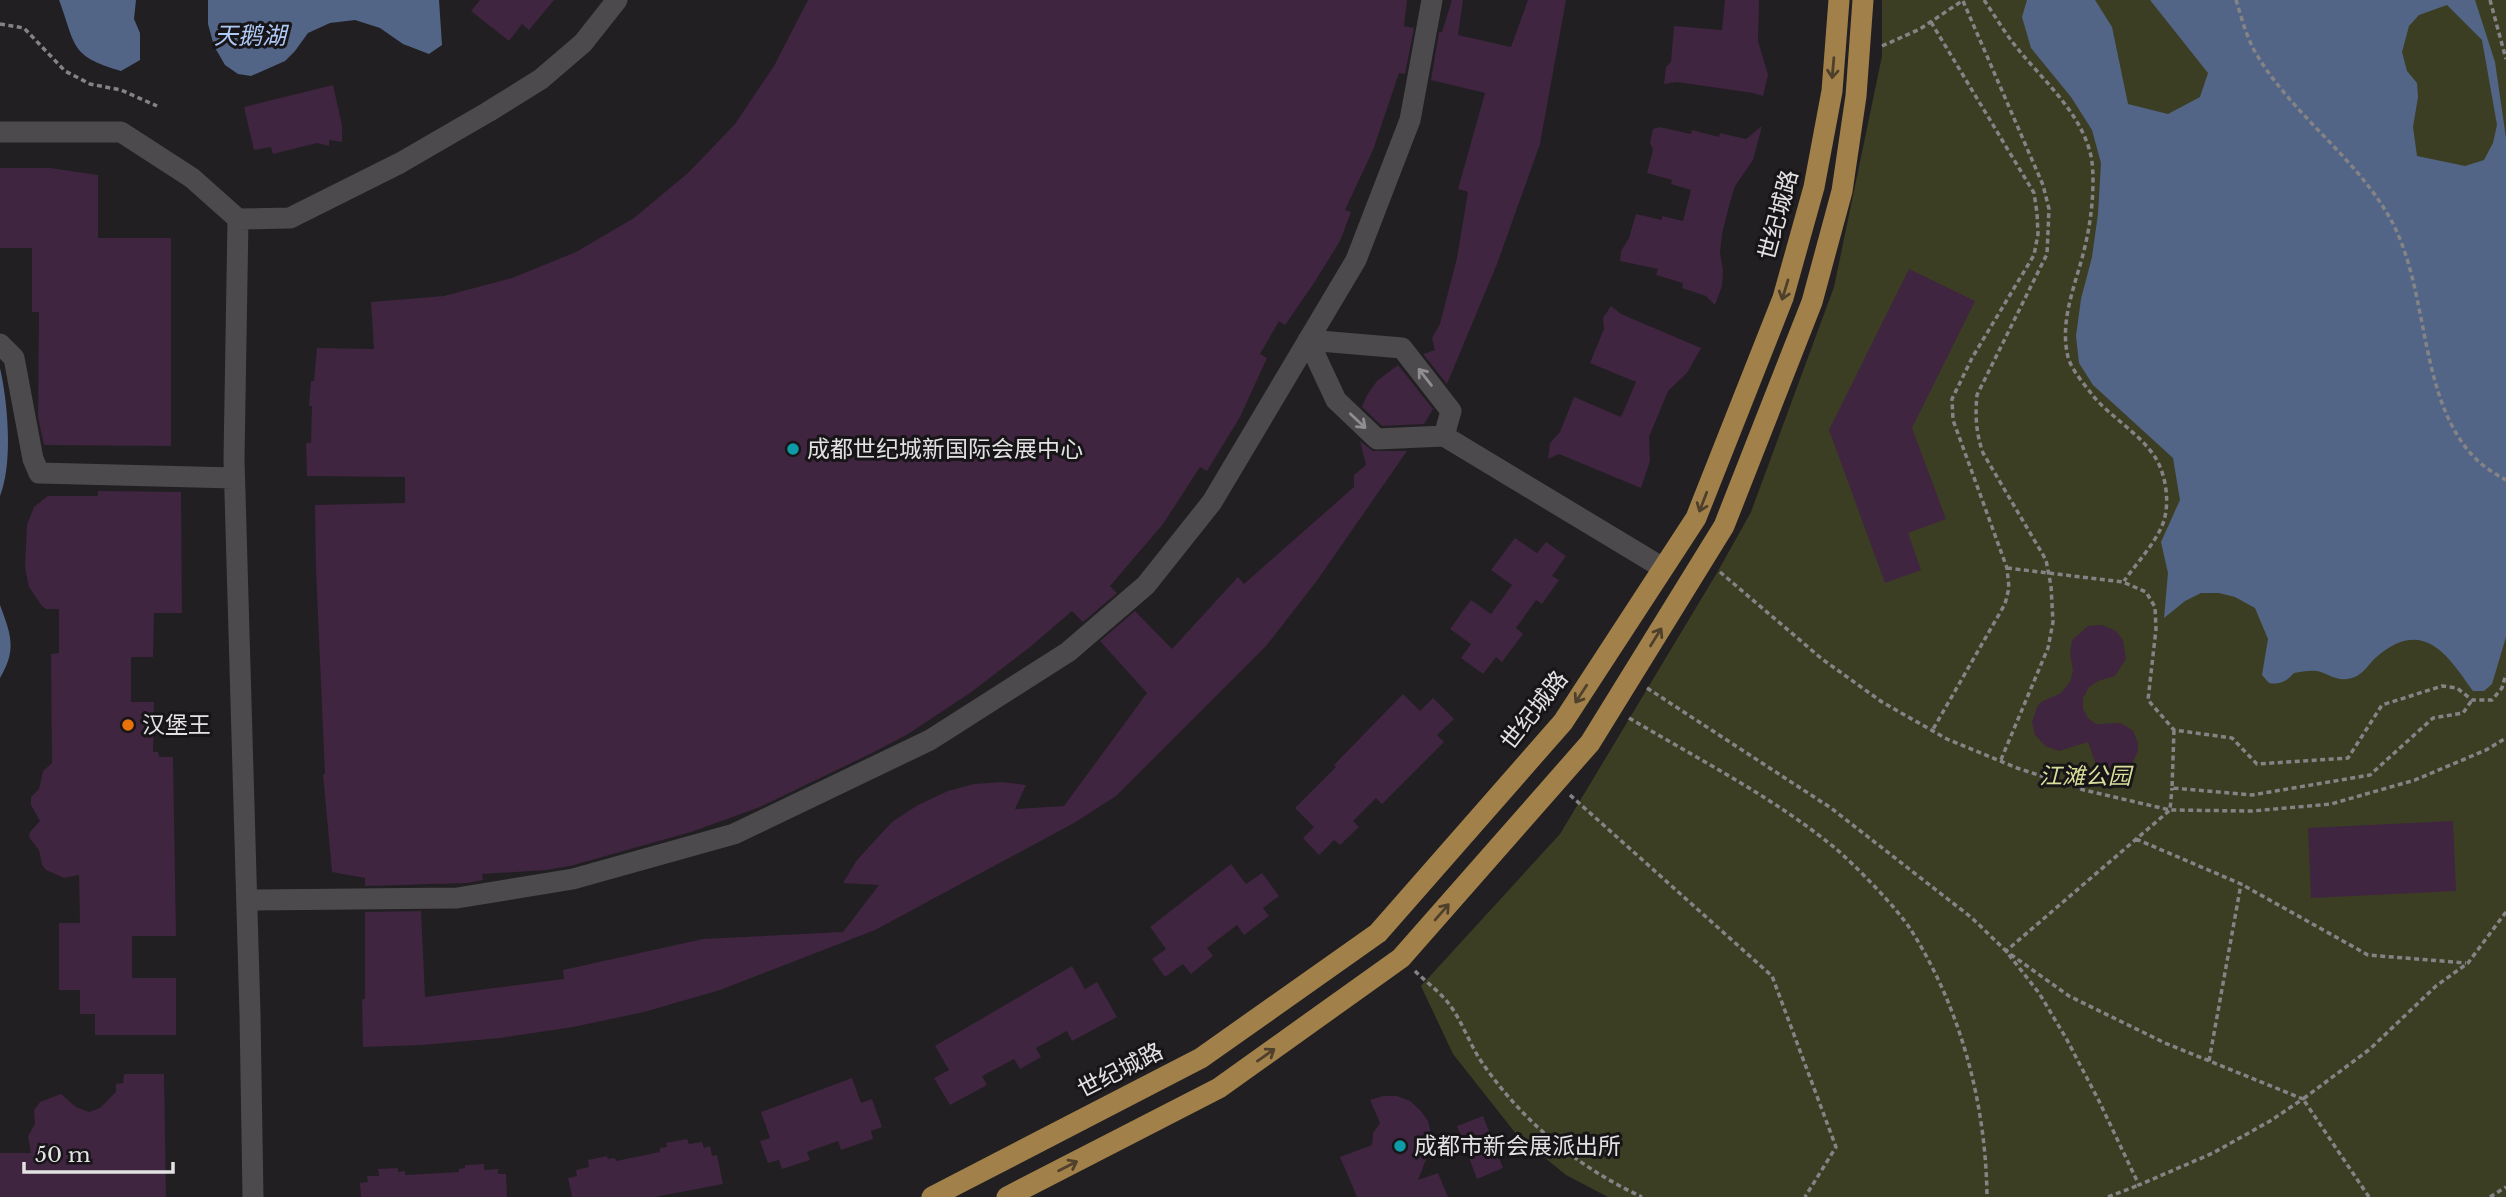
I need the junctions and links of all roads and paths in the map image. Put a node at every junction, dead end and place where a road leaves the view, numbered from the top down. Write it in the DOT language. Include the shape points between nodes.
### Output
graph roads {
  1 [pos="617,0"];
  2 [pos="1432,0"];
  3 [pos="1839,0"];
  4 [pos="1863,0"];
  5 [pos="1963,0"];
  6 [pos="1984,0"];
  7 [pos="2236,0"];
  8 [pos="2490,0"];
  9 [pos="1931,22"];
  10 [pos="0,24"];
  11 [pos="1882,46"];
  12 [pos="2506,60"];
  13 [pos="157,106"];
  14 [pos="0,132"];
  15 [pos="238,219"];
  16 [pos="1308,340"];
  17 [pos="0,344"];
  18 [pos="1444,436"];
  19 [pos="234,478"];
  20 [pos="2506,480"];
  21 [pos="2007,568"];
  22 [pos="1663,569"];
  23 [pos="1718,571"];
  24 [pos="2048,573"];
  25 [pos="2123,582"];
  26 [pos="2506,674"];
  27 [pos="1647,688"];
  28 [pos="2472,701"];
  29 [pos="1629,718"];
  30 [pos="2174,730"];
  31 [pos="1932,731"];
  32 [pos="2506,738"];
  33 [pos="2000,762"];
  34 [pos="1556,783"];
  35 [pos="2172,789"];
  36 [pos="2170,810"];
  37 [pos="2136,839"];
  38 [pos="2241,884"];
  39 [pos="247,900"];
  40 [pos="2506,912"];
  41 [pos="2006,951"];
  42 [pos="1401,958"];
  43 [pos="2468,963"];
  44 [pos="2209,1061"];
  45 [pos="2303,1100"];
  46 [pos="2139,1185"];
  47 [pos="2506,1187"];
  48 [pos="253,1197"];
  49 [pos="932,1197"];
  50 [pos="1007,1197"];
  51 [pos="1642,1197"];
  52 [pos="1805,1197"];
  53 [pos="1987,1197"];
  54 [pos="2108,1197"];
  55 [pos="2369,1197"];
  56 [pos="2490,1197"];
  1 -- 15 [label="street" via="583,43 541,79 466,125 290,218"];
  2 -- 16 [label="street" via="1410,120 1356,260"];
  3 -- 22 [label="main road, 世纪城路, one-way" via="1832,91 1814,187 1783,298 1696,518"];
  34 -- 4 [label="main road, one-way" via="1590,743 1724,526 1812,302 1842,191 1856,96"];
  5 -- 9 [label="path"];
  5 -- 24 [label="path" via="2043,185 2049,209 2047,254 1977,395 1976,413 1983,453 2046,560"];
  6 -- 25 [label="path" via="2078,123 2091,153 2088,237 2066,326 2068,358 2105,409 2155,457 2167,502 2162,527"];
  7 -- 20 [label="path" via="2253,48 2270,75 2292,104 2356,168 2391,221 2415,291 2448,422 2480,463"];
  8 -- 12 [label="path"];
  9 -- 11 [label="path"];
  9 -- 21 [label="path" via="2034,192 2037,213 2034,255 1952,399 1953,420"];
  10 -- 13 [label="path" via="24,28 65,71"];
  14 -- 15 [label="street" via="121,132 192,178"];
  15 -- 19 [label="street"];
  16 -- 18 [label="street, one-way" via="1336,400 1377,439"];
  18 -- 16 [label="street, one-way" via="1451,411 1402,348"];
  16 -- 39 [label="street" via="1212,502 1146,585 1068,652 930,740 734,834 573,879 457,898"];
  17 -- 19 [label="street" via="14,358 39,473"];
  18 -- 22 [label="street"];
  19 -- 39 [label="street"];
  21 -- 24 [label="path"];
  21 -- 31 [label="path" via="2005,604"];
  22 -- 49 [label="main road, 世纪城路, one-way" via="1563,722 1378,933 1201,1058"];
  23 -- 31 [label="path" via="1822,659"];
  24 -- 25 [label="path"];
  24 -- 33 [label="path" via="2053,622 2048,648"];
  25 -- 30 [label="path" via="2146,592 2155,607 2148,700"];
  26 -- 28 [label="path" via="2493,701"];
  27 -- 41 [label="path" via="1831,807 1972,918"];
  28 -- 30 [label="path" via="2457,688 2442,686 2382,705 2348,758 2257,764 2232,738"];
  28 -- 35 [label="path" via="2463,713 2433,718 2370,775 2252,795"];
  29 -- 53 [label="path" via="1799,820 1837,850 1910,928 1934,973 1972,1076 1982,1118"];
  30 -- 35 [label="path"];
  31 -- 33 [label="path"];
  32 -- 36 [label="path" via="2415,780 2330,804 2252,811"];
  33 -- 36 [label="path" via="2084,790"];
  42 -- 34 [label="main road, one-way"];
  34 -- 52 [label="path" via="1772,976 1836,1147"];
  35 -- 36 [label="path"];
  36 -- 37 [label="path"];
  37 -- 38 [label="path"];
  37 -- 41 [label="path"];
  38 -- 43 [label="path" via="2368,955"];
  38 -- 44 [label="path"];
  39 -- 48 [label="street"];
  40 -- 43 [label="path"];
  41 -- 44 [label="path" via="2069,996"];
  41 -- 46 [label="path" via="2066,1038"];
  50 -- 42 [label="main road, one-way" via="1219,1088"];
  42 -- 51 [label="path" via="1449,1004 1480,1060 1520,1110 1562,1149 1607,1181"];
  43 -- 45 [label="path" via="2436,986 2370,1049"];
  44 -- 45 [label="path"];
  45 -- 46 [label="path" via="2213,1153"];
  45 -- 55 [label="path"];
  46 -- 54 [label="path"];
  47 -- 56 [label="path"];
}
